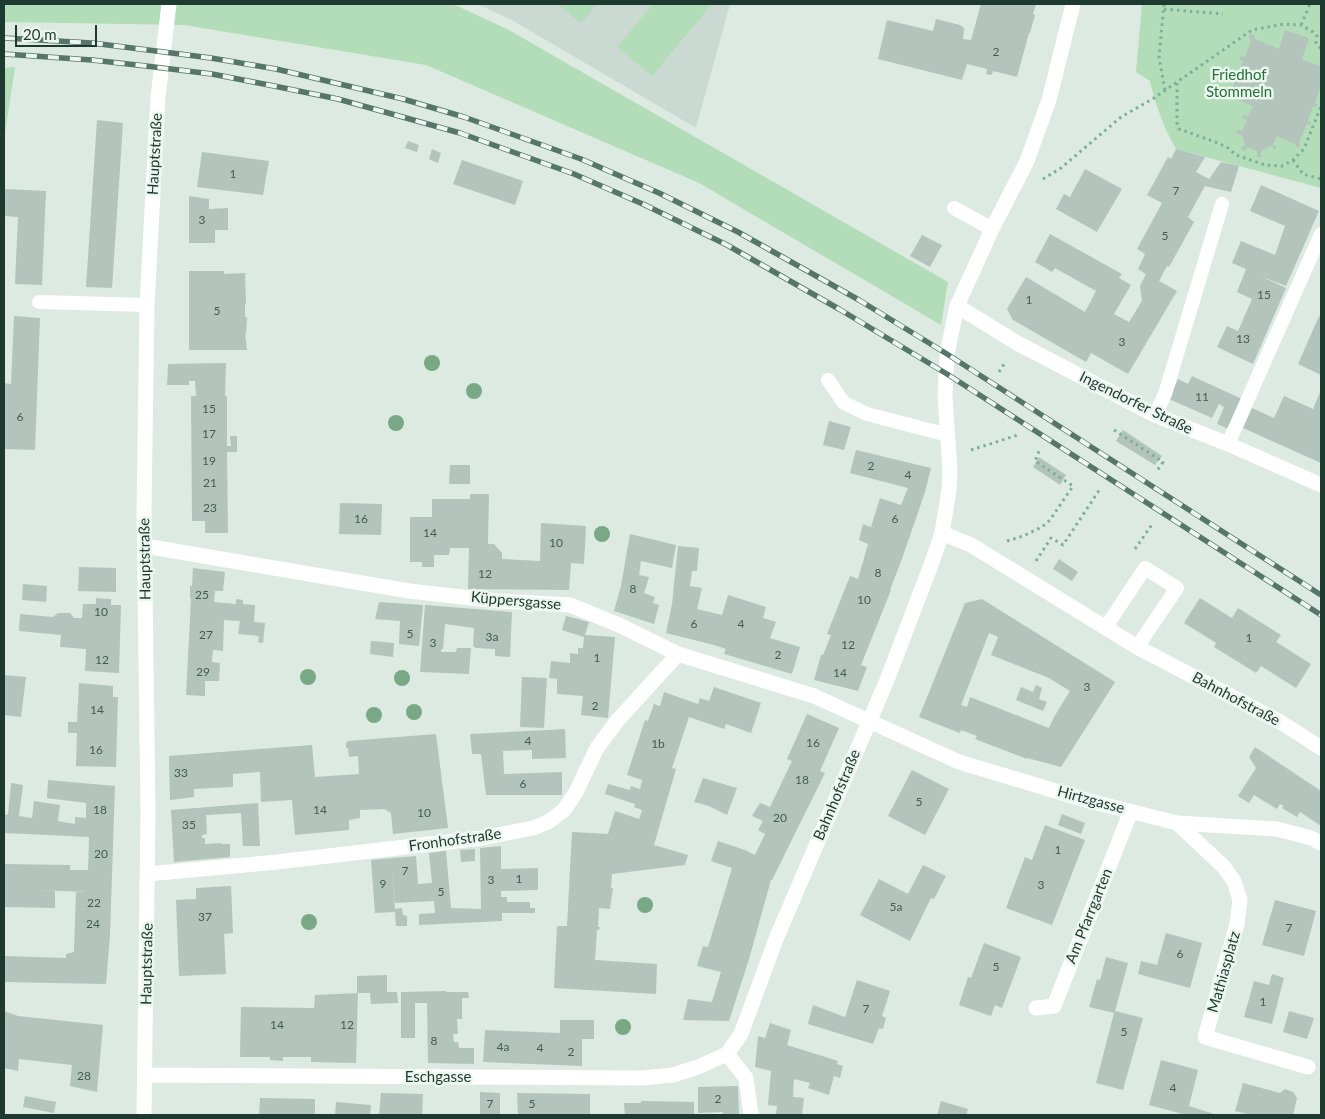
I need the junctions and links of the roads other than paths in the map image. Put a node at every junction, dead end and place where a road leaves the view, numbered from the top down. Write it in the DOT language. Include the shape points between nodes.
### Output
graph roads {
  1 [pos="169,4"];
  2 [pos="1073,4"];
  3 [pos="1222,204"];
  4 [pos="954,208"];
  5 [pos="992,229"];
  6 [pos="1321,234"];
  7 [pos="39,302"];
  8 [pos="147,306"];
  9 [pos="957,306"];
  10 [pos="828,380"];
  11 [pos="1155,415"];
  12 [pos="948,435"];
  13 [pos="1228,444"];
  14 [pos="1321,485"];
  15 [pos="942,533"];
  16 [pos="145,546"];
  17 [pos="1106,628"];
  18 [pos="1138,647"];
  19 [pos="678,654"];
  20 [pos="869,721"];
  21 [pos="1321,748"];
  22 [pos="1131,811"];
  23 [pos="1177,823"];
  24 [pos="1321,843"];
  25 [pos="148,874"];
  26 [pos="1036,1008"];
  27 [pos="727,1054"];
  28 [pos="1308,1067"];
  29 [pos="146,1075"];
  30 [pos="144,1115"];
  31 [pos="751,1115"];
  1 -- 8 [label="street, Hauptstraße" via="158,97"];
  2 -- 5 [label="street" via="1049,100 1022,170"];
  3 -- 11 [label="lane" via="1165,394"];
  4 -- 5 [label="lane"];
  5 -- 9 [label="street"];
  6 -- 13 [label="lane"];
  7 -- 8 [label="lane"];
  8 -- 16 [label="street, Hauptstraße"];
  9 -- 11 [label="street, Ingendorfer Straße" via="1017,343"];
  9 -- 12 [label="street, Bahnhofstraße" via="947,354 945,396"];
  10 -- 12 [label="lane" via="844,403 867,414"];
  11 -- 13 [label="street, Ingendorfer Straße"];
  12 -- 15 [label="street, Bahnhofstraße" via="950,480"];
  13 -- 14 [label="street, Ingendorfer Straße"];
  15 -- 17 [label="street, Bahnhofstraße" via="971,545"];
  15 -- 20 [label="street, Bahnhofstraße"];
  16 -- 19 [label="street, Küppersgasse" via="409,591 570,606 610,621"];
  16 -- 25 [label="street, Hauptstraße"];
  17 -- 18 [label="street, Bahnhofstraße"];
  17 -- 18 [label="lane" via="1146,568 1177,588"];
  18 -- 21 [label="street, Bahnhofstraße" via="1282,723"];
  19 -- 20 [label="street, Küppersgasse" via="814,696"];
  19 -- 25 [label="street, Fronhofstraße" via="612,728 597,748 564,810 548,822 482,838"];
  20 -- 22 [label="street, Hirtzgasse" via="959,762"];
  20 -- 27 [label="street, Bahnhofstraße" via="792,900 741,1034"];
  22 -- 23 [label="street, Hirtzgasse"];
  22 -- 26 [label="street, Am Pfarrgarten" via="1054,1006"];
  23 -- 24 [label="street, Hirtzgasse" via="1277,829"];
  23 -- 28 [label="street, Mathiasplatz" via="1223,866 1234,882 1240,900 1237,924 1205,1036"];
  25 -- 29 [label="street, Hauptstraße"];
  27 -- 29 [label="street, Eschgasse" via="674,1075 642,1078"];
  27 -- 31 [label="street" via="746,1078"];
  29 -- 30 [label="street, Hauptstraße"];
}
